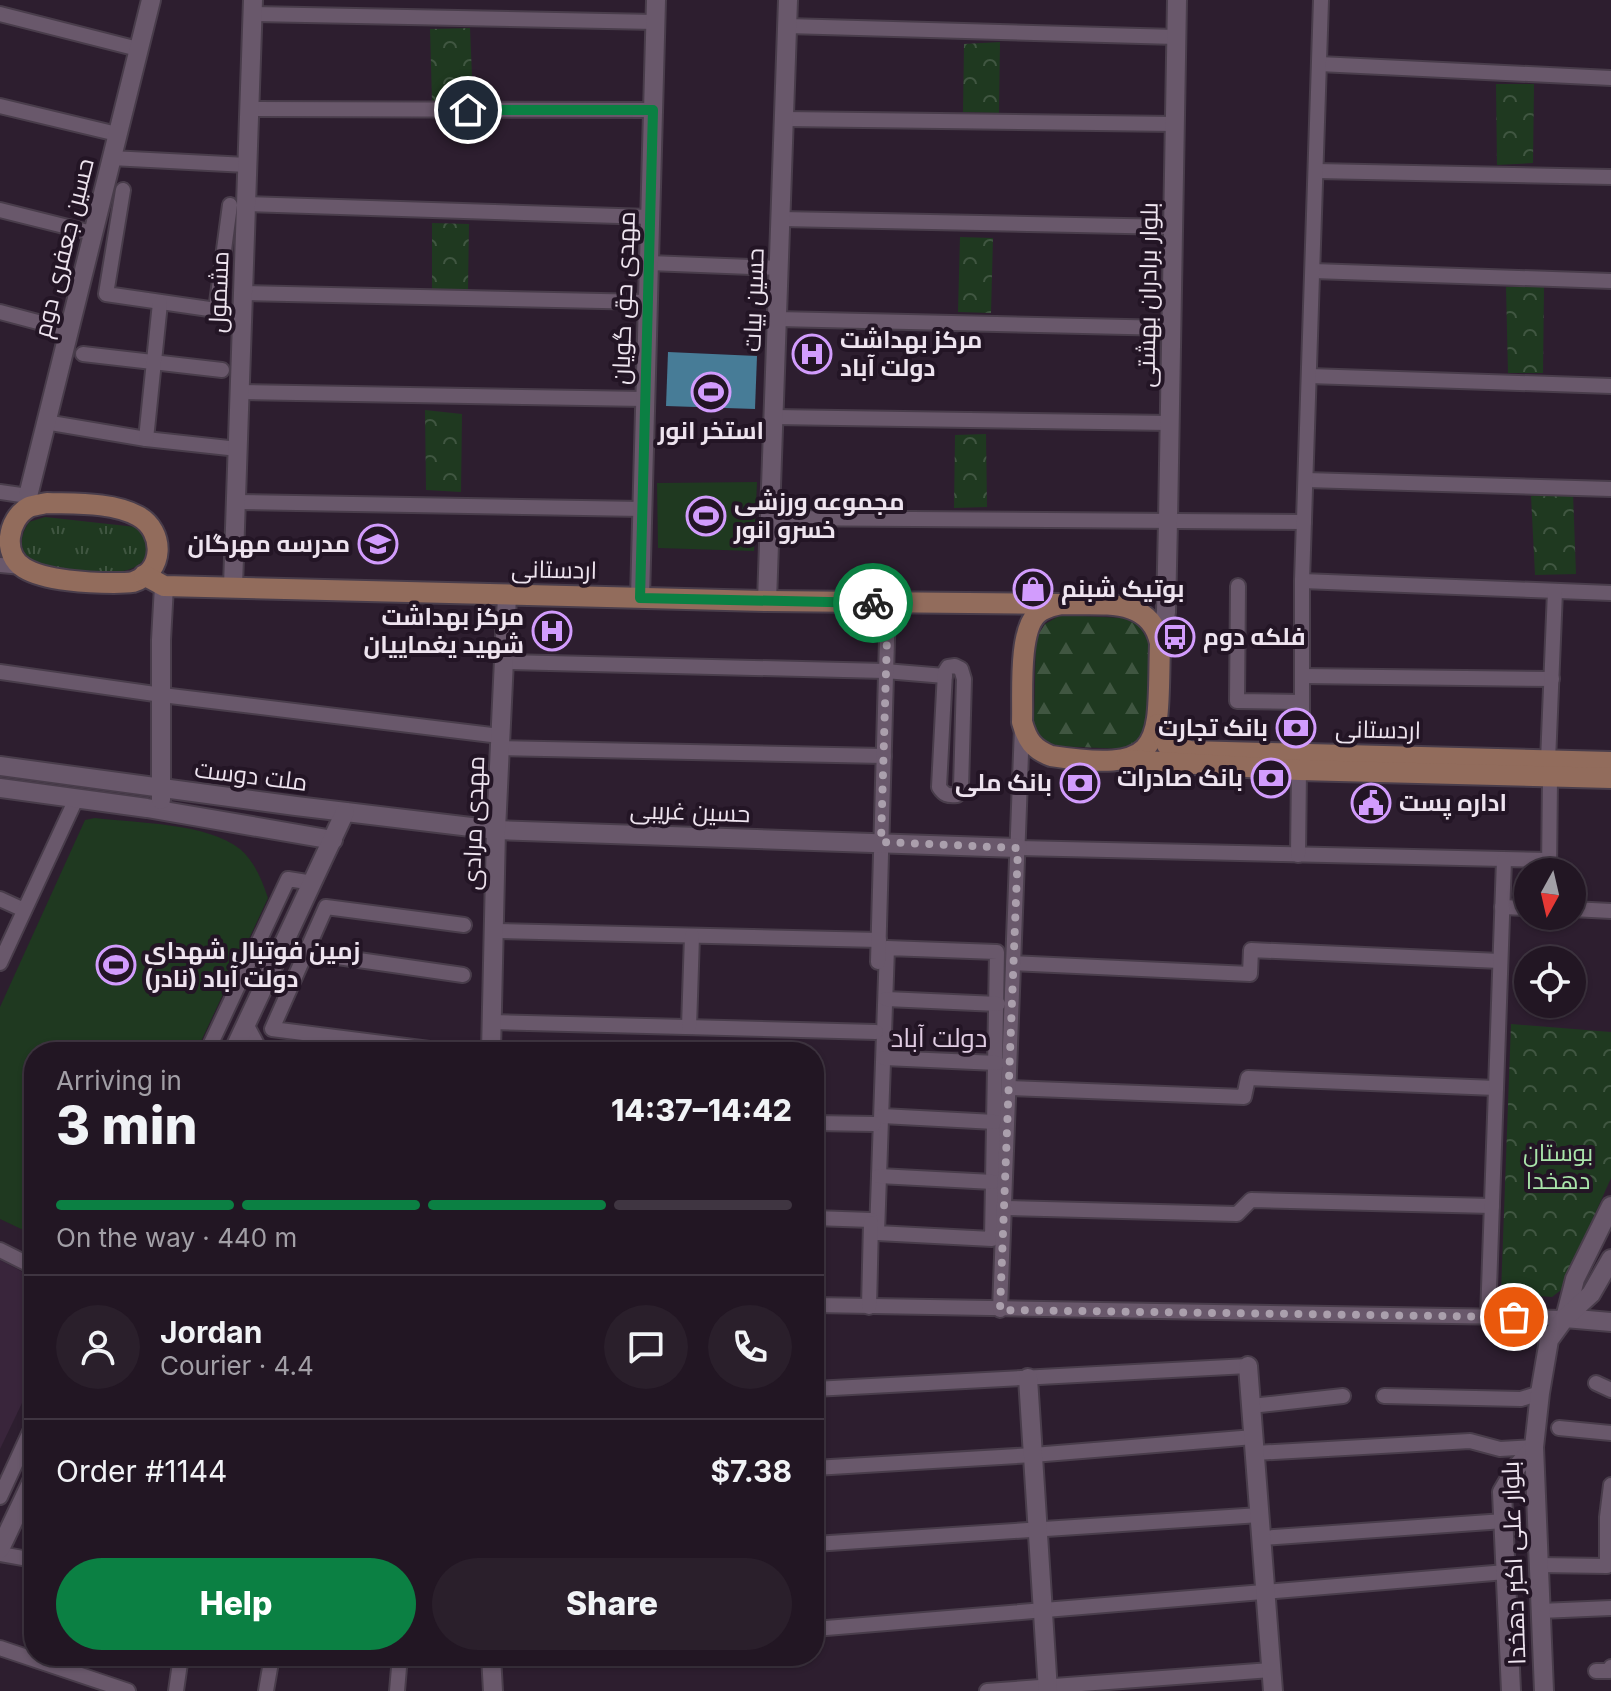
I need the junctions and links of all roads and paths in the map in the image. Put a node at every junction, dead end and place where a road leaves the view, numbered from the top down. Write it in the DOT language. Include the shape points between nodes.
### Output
graph roads {
  1 [pos="151,0"];
  2 [pos="656,0"];
  3 [pos="788,0"];
  4 [pos="1177,0"];
  5 [pos="1321,0"];
  6 [pos="252,7"];
  7 [pos="0,14"];
  8 [pos="655,22"];
  9 [pos="787,26"];
  10 [pos="1176,37"];
  11 [pos="138,49"];
  12 [pos="1319,64"];
  13 [pos="1611,78"];
  14 [pos="0,106"];
  15 [pos="249,109"];
  16 [pos="653,110"];
  17 [pos="785,119"];
  18 [pos="1175,124"];
  19 [pos="117,134"];
  20 [pos="111,158"];
  21 [pos="247,165"];
  22 [pos="1316,171"];
  23 [pos="1611,177"];
  24 [pos="123,190"];
  25 [pos="238,204"];
  26 [pos="0,210"];
  27 [pos="650,217"];
  28 [pos="781,219"];
  29 [pos="1173,227"];
  30 [pos="92,233"];
  31 [pos="649,263"];
  32 [pos="779,268"];
  33 [pos="1313,271"];
  34 [pos="1611,281"];
  35 [pos="243,293"];
  36 [pos="648,302"];
  37 [pos="160,303"];
  38 [pos="0,312"];
  39 [pos="777,319"];
  40 [pos="1171,328"];
  41 [pos="68,330"];
  42 [pos="83,354"];
  43 [pos="154,364"];
  44 [pos="222,370"];
  45 [pos="1309,376"];
  46 [pos="1611,386"];
  47 [pos="240,392"];
  48 [pos="645,399"];
  49 [pos="774,417"];
  50 [pos="45,422"];
  51 [pos="1170,423"];
  52 [pos="146,439"];
  53 [pos="238,449"];
  54 [pos="1306,480"];
  55 [pos="1611,489"];
  56 [pos="0,492"];
  57 [pos="28,502"];
  58 [pos="236,502"];
  59 [pos="642,509"];
  60 [pos="770,518"];
  61 [pos="1168,521"];
  62 [pos="1304,522"];
  63 [pos="0,565"];
  64 [pos="22,567"];
  65 [pos="144,575"];
  66 [pos="1302,581"];
  67 [pos="164,586"];
  68 [pos="233,586"];
  69 [pos="1238,586"];
  70 [pos="1555,591"];
  71 [pos="1166,592"];
  72 [pos="1611,593"];
  73 [pos="507,596"];
  74 [pos="640,598"];
  75 [pos="767,601"];
  76 [pos="888,603"];
  77 [pos="972,604"];
  78 [pos="1061,604"];
  79 [pos="1143,614"];
  80 [pos="1025,640"];
  81 [pos="1160,643"];
  82 [pos="504,662"];
  83 [pos="885,671"];
  84 [pos="0,672"];
  85 [pos="945,676"];
  86 [pos="1302,676"];
  87 [pos="1552,679"];
  88 [pos="162,695"];
  89 [pos="1302,702"];
  90 [pos="1022,722"];
  91 [pos="1158,724"];
  92 [pos="500,742"];
  93 [pos="884,756"];
  94 [pos="1125,760"];
  95 [pos="1300,762"];
  96 [pos="1611,762"];
  97 [pos="0,766"];
  98 [pos="1549,769"];
  99 [pos="1611,778"];
  100 [pos="0,788"];
  101 [pos="161,788"];
  102 [pos="76,799"];
  103 [pos="161,811"];
  104 [pos="345,812"];
  105 [pos="496,830"];
  106 [pos="333,840"];
  107 [pos="881,842"];
  108 [pos="1018,848"];
  109 [pos="1298,855"];
  110 [pos="1549,858"];
  111 [pos="1504,860"];
  112 [pos="1514,861"];
  113 [pos="313,883"];
  114 [pos="0,899"];
  115 [pos="1502,907"];
  116 [pos="1514,907"];
  117 [pos="24,910"];
  118 [pos="1586,910"];
  119 [pos="1611,911"];
  120 [pos="464,925"];
  121 [pos="495,931"];
  122 [pos="692,936"];
  123 [pos="879,940"];
  124 [pos="282,949"];
  125 [pos="306,952"];
  126 [pos="1500,961"];
  127 [pos="0,963"];
  128 [pos="1013,963"];
  129 [pos="463,975"];
  130 [pos="886,999"];
  131 [pos="998,1004"];
  132 [pos="492,1022"];
  133 [pos="246,1024"];
  134 [pos="689,1027"];
  135 [pos="876,1032"];
  136 [pos="212,1042"];
  137 [pos="238,1042"];
  138 [pos="256,1042"];
  139 [pos="355,1042"];
  140 [pos="491,1042"];
  141 [pos="884,1058"];
  142 [pos="1003,1076"];
  143 [pos="1496,1088"];
  144 [pos="878,1120"];
  145 [pos="995,1122"];
  146 [pos="824,1123"];
  147 [pos="879,1176"];
  148 [pos="993,1182"];
  149 [pos="1492,1206"];
  150 [pos="1611,1206"];
  151 [pos="1004,1208"];
  152 [pos="824,1218"];
  153 [pos="871,1220"];
  154 [pos="0,1250"];
  155 [pos="1611,1259"];
  156 [pos="24,1262"];
  157 [pos="824,1305"];
  158 [pos="869,1307"];
  159 [pos="1000,1310"];
  160 [pos="1488,1317"];
  161 [pos="1565,1318"];
  162 [pos="1611,1322"];
  163 [pos="1248,1366"];
  164 [pos="1028,1378"];
  165 [pos="1596,1383"];
  166 [pos="824,1388"];
  167 [pos="1611,1390"];
  168 [pos="1540,1393"];
  169 [pos="1343,1396"];
  170 [pos="1384,1396"];
  171 [pos="1251,1406"];
  172 [pos="1559,1428"];
  173 [pos="1611,1433"];
  174 [pos="24,1445"];
  175 [pos="1254,1445"];
  176 [pos="1534,1447"];
  177 [pos="1033,1455"];
  178 [pos="824,1467"];
  179 [pos="1611,1485"];
  180 [pos="0,1497"];
  181 [pos="24,1499"];
  182 [pos="1260,1515"];
  183 [pos="1504,1521"];
  184 [pos="1038,1530"];
  185 [pos="1261,1538"];
  186 [pos="824,1543"];
  187 [pos="0,1552"];
  188 [pos="24,1558"];
  189 [pos="1538,1565"];
  190 [pos="1506,1572"];
  191 [pos="1265,1591"];
  192 [pos="1611,1608"];
  193 [pos="1043,1610"];
  194 [pos="1540,1611"];
  195 [pos="824,1628"];
  196 [pos="0,1648"];
  197 [pos="24,1656"];
  198 [pos="54,1666"];
  199 [pos="180,1666"];
  200 [pos="270,1666"];
  201 [pos="399,1666"];
  202 [pos="492,1666"];
  203 [pos="1271,1670"];
  204 [pos="1048,1689"];
  205 [pos="128,1691"];
  206 [pos="176,1691"];
  207 [pos="266,1691"];
  208 [pos="397,1691"];
  209 [pos="493,1691"];
  210 [pos="987,1691"];
  211 [pos="1273,1691"];
  212 [pos="1511,1691"];
  213 [pos="1544,1691"];
  1 -- 11 [label="street, حسین جعفری دوم"];
  2 -- 8 [label="street, مهدی حق گویان"];
  3 -- 9 [label="street, حسین بیات"];
  4 -- 10 [label="street, بلوار برادران بهشتی"];
  5 -- 12 [label="street"];
  6 -- 8 [label="street"];
  6 -- 15 [label="street, مشمول"];
  7 -- 11 [label="street"];
  8 -- 16 [label="street, مهدی حق گویان"];
  9 -- 10 [label="street"];
  9 -- 17 [label="street, حسین بیات"];
  10 -- 18 [label="street, بلوار برادران بهشتی"];
  11 -- 19 [label="street, حسین جعفری دوم"];
  12 -- 13 [label="street"];
  12 -- 22 [label="street"];
  14 -- 19 [label="street"];
  15 -- 16 [label="street"];
  15 -- 21 [label="street, مشمول"];
  16 -- 27 [label="street, مهدی حق گویان"];
  17 -- 18 [label="street"];
  17 -- 28 [label="street, حسین بیات"];
  18 -- 29 [label="street, بلوار برادران بهشتی"];
  19 -- 20 [label="street, حسین جعفری دوم"];
  20 -- 21 [label="street"];
  20 -- 30 [label="street, حسین جعفری دوم"];
  21 -- 25 [label="street, مشمول"];
  22 -- 23 [label="street"];
  22 -- 33 [label="street"];
  24 -- 37 [label="street" via="106,294"];
  25 -- 27 [label="street"];
  25 -- 35 [label="street, مشمول"];
  25 -- 37 [label="street" via="216,310"];
  26 -- 30 [label="street"];
  27 -- 31 [label="street, مهدی حق گویان"];
  28 -- 29 [label="street"];
  28 -- 32 [label="street, حسین بیات"];
  29 -- 40 [label="street, بلوار برادران بهشتی"];
  30 -- 41 [label="street, حسین جعفری دوم"];
  31 -- 32 [label="street"];
  31 -- 36 [label="street, مهدی حق گویان"];
  32 -- 39 [label="street, حسین بیات"];
  33 -- 34 [label="street"];
  33 -- 45 [label="street"];
  35 -- 36 [label="street"];
  35 -- 47 [label="street, مشمول"];
  36 -- 48 [label="street, مهدی حق گویان"];
  37 -- 43 [label="street"];
  38 -- 41 [label="street"];
  39 -- 40 [label="street"];
  39 -- 49 [label="street, حسین بیات"];
  40 -- 51 [label="street, بلوار برادران بهشتی"];
  41 -- 50 [label="street, حسین جعفری دوم"];
  42 -- 43 [label="street"];
  43 -- 44 [label="street"];
  43 -- 52 [label="street"];
  45 -- 46 [label="street"];
  45 -- 54 [label="street"];
  47 -- 48 [label="street"];
  47 -- 53 [label="street, مشمول"];
  48 -- 59 [label="street, مهدی حق گویان"];
  49 -- 51 [label="street"];
  49 -- 60 [label="street, حسین بیات"];
  50 -- 52 [label="street"];
  50 -- 57 [label="street, حسین جعفری دوم"];
  51 -- 61 [label="street, بلوار برادران بهشتی"];
  52 -- 53 [label="street"];
  53 -- 58 [label="street, مشمول"];
  54 -- 55 [label="street"];
  54 -- 62 [label="street"];
  56 -- 57 [label="street"];
  57 -- 64 [label="main road" via="10,533 10,552"];
  57 -- 65 [label="main road" via="123,510 139,517 154,529 159,545 156,562"];
  58 -- 59 [label="street"];
  58 -- 68 [label="street, مشمول"];
  59 -- 74 [label="street, مهدی حق گویان"];
  60 -- 61 [label="street"];
  60 -- 75 [label="street, حسین بیات"];
  61 -- 62 [label="street"];
  61 -- 71 [label="street, بلوار برادران بهشتی"];
  62 -- 66 [label="street"];
  63 -- 64 [label="street"];
  64 -- 65 [label="main road" via="103,583 132,582"];
  65 -- 67 [label="main road, اردستانی"];
  66 -- 70 [label="street"];
  66 -- 86 [label="street"];
  67 -- 68 [label="main road, اردستانی"];
  67 -- 88 [label="street"];
  68 -- 73 [label="main road, اردستانی"];
  69 -- 89 [label="street" via="1237,701"];
  70 -- 72 [label="street"];
  70 -- 87 [label="street"];
  71 -- 79 [label="street"];
  71 -- 81 [label="street, بلوار برادران بهشتی"];
  73 -- 74 [label="main road, اردستانی"];
  73 -- 82 [label="street, مهدی مرادی"];
  74 -- 75 [label="main road, اردستانی"];
  75 -- 76 [label="main road, اردستانی"];
  76 -- 77 [label="main road, اردستانی"];
  76 -- 83 [label="street"];
  77 -- 78 [label="main road, اردستانی"];
  77 -- 80 [label="main road" via="1014,623"];
  78 -- 79 [label="main road" via="1125,607"];
  78 -- 80 [label="main road" via="1037,614"];
  79 -- 81 [label="main road"];
  80 -- 90 [label="main road"];
  81 -- 91 [label="main road"];
  82 -- 83 [label="street"];
  82 -- 92 [label="street, مهدی مرادی"];
  83 -- 85 [label="street"];
  83 -- 93 [label="street"];
  84 -- 88 [label="street"];
  85 -- 85 [label="street" via="939,787 950,796 961,788 964,679 955,666 948,667"];
  86 -- 87 [label="street"];
  86 -- 89 [label="street"];
  87 -- 98 [label="street"];
  88 -- 92 [label="street"];
  88 -- 101 [label="street"];
  89 -- 95 [label="street"];
  90 -- 94 [label="main road" via="1031,744 1051,756"];
  90 -- 108 [label="street"];
  91 -- 94 [label="main road" via="1147,749"];
  91 -- 95 [label="main road, اردستانی" via="1167,745 1176,749"];
  92 -- 93 [label="street"];
  92 -- 105 [label="street, مهدی مرادی"];
  93 -- 107 [label="street"];
  94 -- 95 [label="main road, اردستانی"];
  95 -- 98 [label="main road, اردستانی"];
  95 -- 109 [label="street"];
  96 -- 98 [label="main road, اردستانی"];
  97 -- 101 [label="street, ملت دوست"];
  98 -- 99 [label="main road, اردستانی"];
  98 -- 110 [label="street"];
  100 -- 102 [label="street, ملت دوست"];
  101 -- 103 [label="street"];
  101 -- 104 [label="street, ملت دوست"];
  102 -- 103 [label="street, ملت دوست"];
  102 -- 117 [label="street"];
  103 -- 106 [label="street, ملت دوست"];
  104 -- 105 [label="street, ملت دوست"];
  104 -- 106 [label="street"];
  105 -- 107 [label="street, حسین غریبی"];
  105 -- 121 [label="street, مهدی مرادی"];
  106 -- 113 [label="street"];
  107 -- 108 [label="street, حسین غریبی"];
  107 -- 123 [label="street"];
  108 -- 109 [label="street"];
  108 -- 128 [label="street"];
  109 -- 111 [label="street"];
  111 -- 112 [label="street"];
  111 -- 115 [label="street"];
  113 -- 124 [label="street"];
  113 -- 136 [label="street" via="288,879"];
  114 -- 117 [label="street"];
  115 -- 116 [label="street"];
  115 -- 126 [label="street"];
  117 -- 127 [label="street"];
  118 -- 119 [label="street"];
  120 -- 125 [label="street" via="326,907"];
  121 -- 122 [label="street"];
  121 -- 132 [label="street, مهدی مرادی"];
  122 -- 123 [label="street"];
  122 -- 134 [label="street"];
  123 -- 135 [label="street"];
  124 -- 125 [label="street"];
  124 -- 133 [label="street"];
  125 -- 129 [label="street"];
  125 -- 139 [label="street" via="272,1029"];
  126 -- 128 [label="street" via="1251,950 1250,974"];
  126 -- 143 [label="street"];
  128 -- 142 [label="street"];
  130 -- 131 [label="street"];
  130 -- 131 [label="street" via="887,948 997,952"];
  130 -- 141 [label="street"];
  131 -- 142 [label="street"];
  132 -- 134 [label="street"];
  132 -- 140 [label="street, مهدی مرادی"];
  133 -- 137 [label="street"];
  133 -- 138 [label="street"];
  134 -- 135 [label="street"];
  135 -- 144 [label="street"];
  141 -- 142 [label="street"];
  141 -- 144 [label="street"];
  142 -- 143 [label="street" via="1244,1097 1248,1078"];
  142 -- 145 [label="street"];
  142 -- 151 [label="street"];
  143 -- 149 [label="street"];
  144 -- 145 [label="street"];
  144 -- 146 [label="street"];
  144 -- 147 [label="street"];
  144 -- 153 [label="street"];
  145 -- 148 [label="street"];
  147 -- 148 [label="street"];
  147 -- 148 [label="street" via="877,1233 992,1239"];
  149 -- 151 [label="street" via="1251,1200 1237,1214"];
  149 -- 160 [label="street"];
  150 -- 161 [label="street" via="1575,1279"];
  151 -- 159 [label="street"];
  152 -- 153 [label="street"];
  153 -- 158 [label="street"];
  154 -- 156 [label="street"];
  155 -- 161 [label="street" via="1591,1294"];
  157 -- 158 [label="street"];
  158 -- 159 [label="street"];
  159 -- 160 [label="street"];
  160 -- 161 [label="street"];
  161 -- 162 [label="street"];
  161 -- 168 [label="street" via="1549,1340"];
  163 -- 164 [label="street"];
  163 -- 171 [label="street"];
  164 -- 166 [label="street"];
  164 -- 177 [label="street"];
  165 -- 167 [label="street"];
  168 -- 170 [label="street" via="1521,1399"];
  168 -- 176 [label="street"];
  169 -- 171 [label="street"];
  171 -- 175 [label="street"];
  172 -- 173 [label="street"];
  174 -- 180 [label="street"];
  175 -- 176 [label="street" via="1470,1441 1500,1449"];
  175 -- 177 [label="street"];
  175 -- 182 [label="street"];
  176 -- 183 [label="street, بلوار علی اکبر دهخدا" via="1502,1492"];
  176 -- 189 [label="street, بلوار علی اکبر دهخدا"];
  177 -- 178 [label="street"];
  177 -- 184 [label="street"];
  179 -- 189 [label="street" via="1607,1566"];
  181 -- 187 [label="street"];
  182 -- 184 [label="street"];
  182 -- 185 [label="street"];
  183 -- 185 [label="street"];
  183 -- 190 [label="street, بلوار علی اکبر دهخدا"];
  184 -- 186 [label="street"];
  184 -- 193 [label="street"];
  185 -- 191 [label="street"];
  187 -- 188 [label="street"];
  189 -- 194 [label="street, بلوار علی اکبر دهخدا"];
  190 -- 191 [label="street"];
  190 -- 212 [label="street, بلوار علی اکبر دهخدا"];
  191 -- 193 [label="street"];
  191 -- 203 [label="street"];
  192 -- 194 [label="street"];
  193 -- 195 [label="street"];
  193 -- 204 [label="street"];
  194 -- 213 [label="street, بلوار علی اکبر دهخدا"];
  196 -- 197 [label="street"];
  198 -- 205 [label="street"];
  199 -- 206 [label="street"];
  200 -- 207 [label="street"];
  201 -- 208 [label="street"];
  202 -- 209 [label="street"];
  203 -- 204 [label="street"];
  203 -- 211 [label="street"];
  204 -- 210 [label="street"];
}
